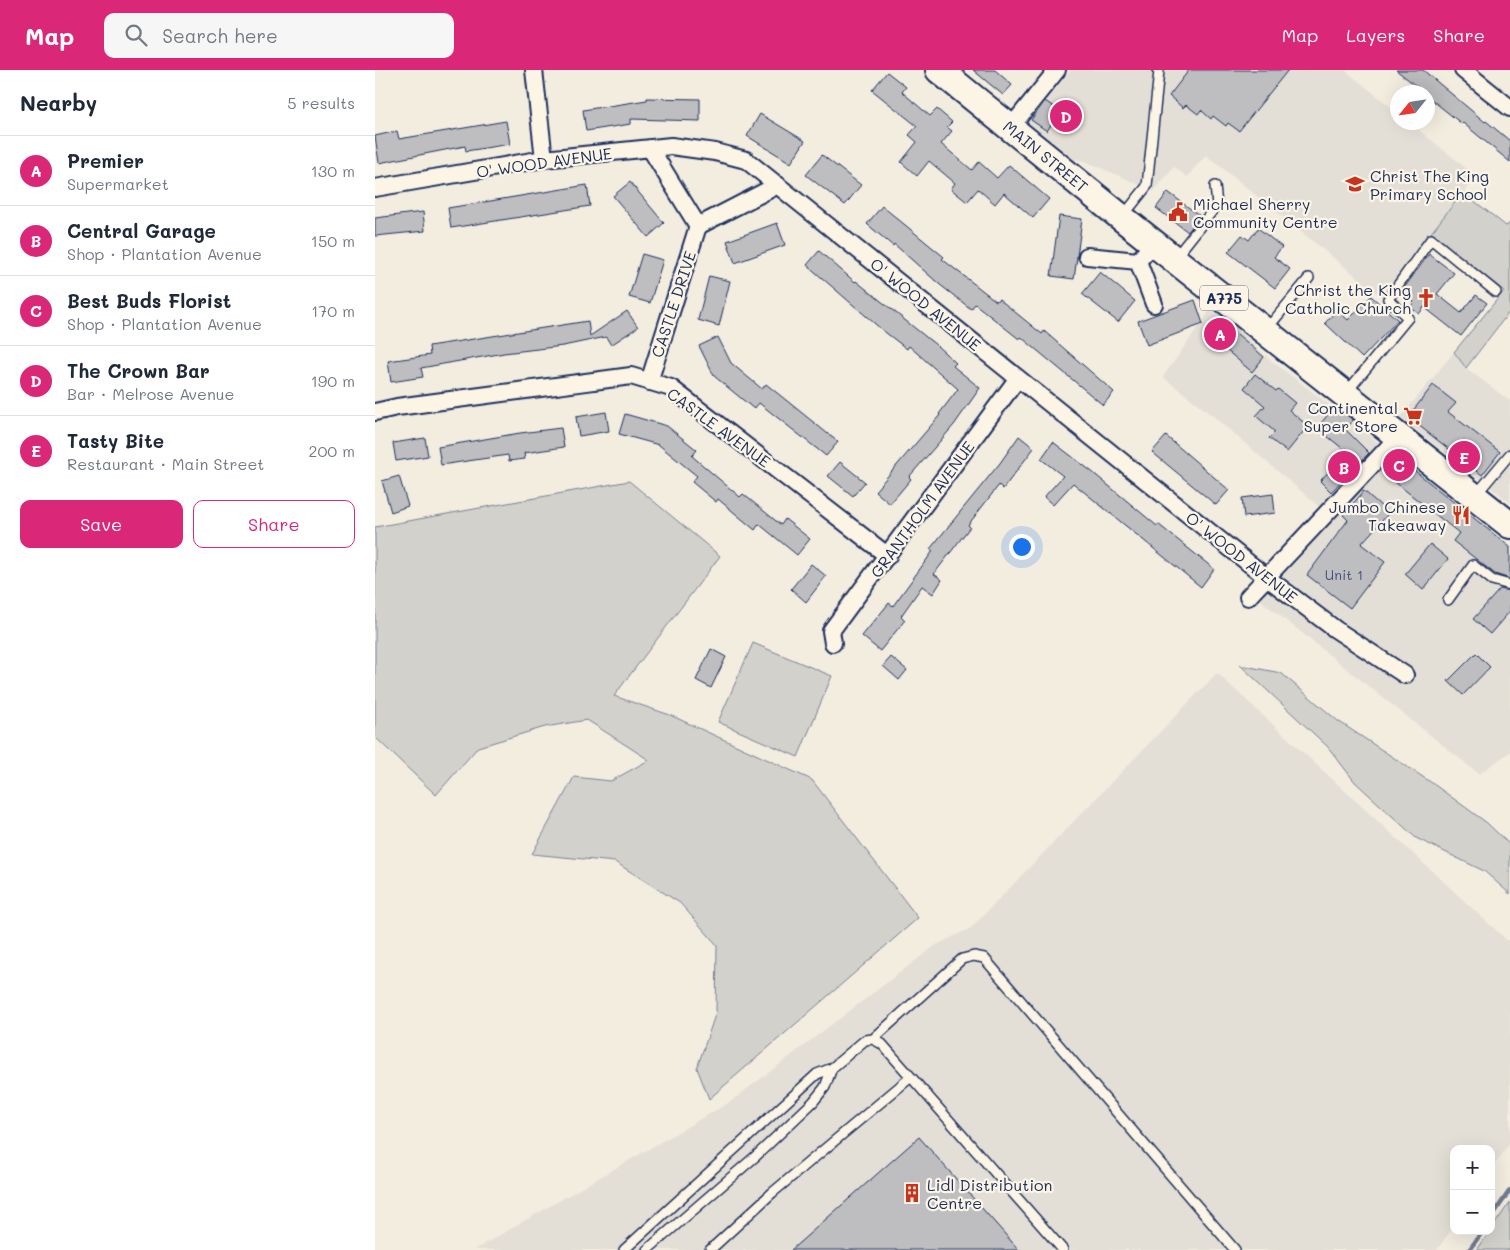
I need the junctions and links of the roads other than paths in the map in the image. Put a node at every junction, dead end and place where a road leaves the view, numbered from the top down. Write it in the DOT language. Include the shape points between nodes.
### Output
graph roads {
  1 [pos="534,70"];
  2 [pos="939,70"];
  3 [pos="1057,70"];
  4 [pos="1157,70"];
  5 [pos="1463,70"];
  6 [pos="1510,108"];
  7 [pos="1011,127"];
  8 [pos="650,148"];
  9 [pos="544,159"];
  10 [pos="778,185"];
  11 [pos="1215,186"];
  12 [pos="375,188"];
  13 [pos="1122,218"];
  14 [pos="698,226"];
  15 [pos="1146,252"];
  16 [pos="1087,256"];
  17 [pos="1175,258"];
  18 [pos="1309,278"];
  19 [pos="1496,292"];
  20 [pos="1154,304"];
  21 [pos="1266,331"];
  22 [pos="1018,378"];
  23 [pos="649,382"];
  24 [pos="1345,394"];
  25 [pos="375,412"];
  26 [pos="1399,436"];
  27 [pos="1510,454"];
  28 [pos="1475,496"];
  29 [pos="1510,525"];
  30 [pos="888,556"];
  31 [pos="1266,577"];
  32 [pos="1510,585"];
  33 [pos="1248,597"];
  34 [pos="1448,600"];
  35 [pos="833,643"];
  36 [pos="1405,675"];
  37 [pos="873,1039"];
  38 [pos="832,1068"];
  39 [pos="911,1077"];
  40 [pos="624,1250"];
  41 [pos="647,1250"];
  42 [pos="710,1250"];
  43 [pos="1063,1250"];
  44 [pos="1235,1250"];
  1 -- 9 [label="street"];
  2 -- 7 [label="main road, MAIN STREET / A775"];
  3 -- 7 [label="street"];
  4 -- 13 [label="lane" via="1147,186"];
  5 -- 6 [label="street"];
  7 -- 13 [label="main road, MAIN STREET / A775"];
  8 -- 9 [label="street, O' WOOD AVENUE"];
  8 -- 10 [label="street, O' WOOD AVENUE" via="671,146 746,160"];
  8 -- 14 [label="street"];
  9 -- 12 [label="street, O' WOOD AVENUE"];
  10 -- 14 [label="street"];
  10 -- 22 [label="street, O' WOOD AVENUE"];
  11 -- 17 [label="lane" via="1217,205"];
  13 -- 15 [label="main road, MAIN STREET / A775"];
  14 -- 23 [label="street, CASTLE DRIVE"];
  15 -- 16 [label="street, MAIN STREET"];
  15 -- 17 [label="main road, MAIN STREET / A775"];
  15 -- 20 [label="street"];
  17 -- 21 [label="main road, MAIN STREET / A775"];
  18 -- 21 [label="lane"];
  19 -- 24 [label="lane" via="1431,239 1388,299 1408,318"];
  21 -- 24 [label="main road, MAIN STREET / A775"];
  22 -- 30 [label="street, GRANTHOLM AVENUE"];
  22 -- 31 [label="street, O' WOOD AVENUE"];
  23 -- 25 [label="street, CASTLE AVENUE" via="631,376"];
  23 -- 30 [label="street, CASTLE AVENUE" via="671,388"];
  24 -- 26 [label="main road, MAIN STREET / A775"];
  26 -- 28 [label="main road, MAIN STREET / A775"];
  26 -- 31 [label="street"];
  27 -- 28 [label="lane"];
  28 -- 29 [label="main road, MAIN STREET / A775"];
  30 -- 35 [label="street, GRANTHOLM AVENUE" via="831,631"];
  31 -- 33 [label="street"];
  31 -- 36 [label="street, O' WOOD AVENUE" via="1335,629"];
  32 -- 34 [label="lane" via="1492,580 1473,565"];
  37 -- 38 [label="lane" via="865,1040"];
  37 -- 39 [label="lane" via="882,1044"];
  37 -- 44 [label="lane" via="962,959 985,958"];
  38 -- 40 [label="lane" via="817,1074"];
  38 -- 41 [label="lane" via="825,1087 813,1102"];
  39 -- 42 [label="lane" via="772,1193"];
  39 -- 43 [label="lane"];
}
